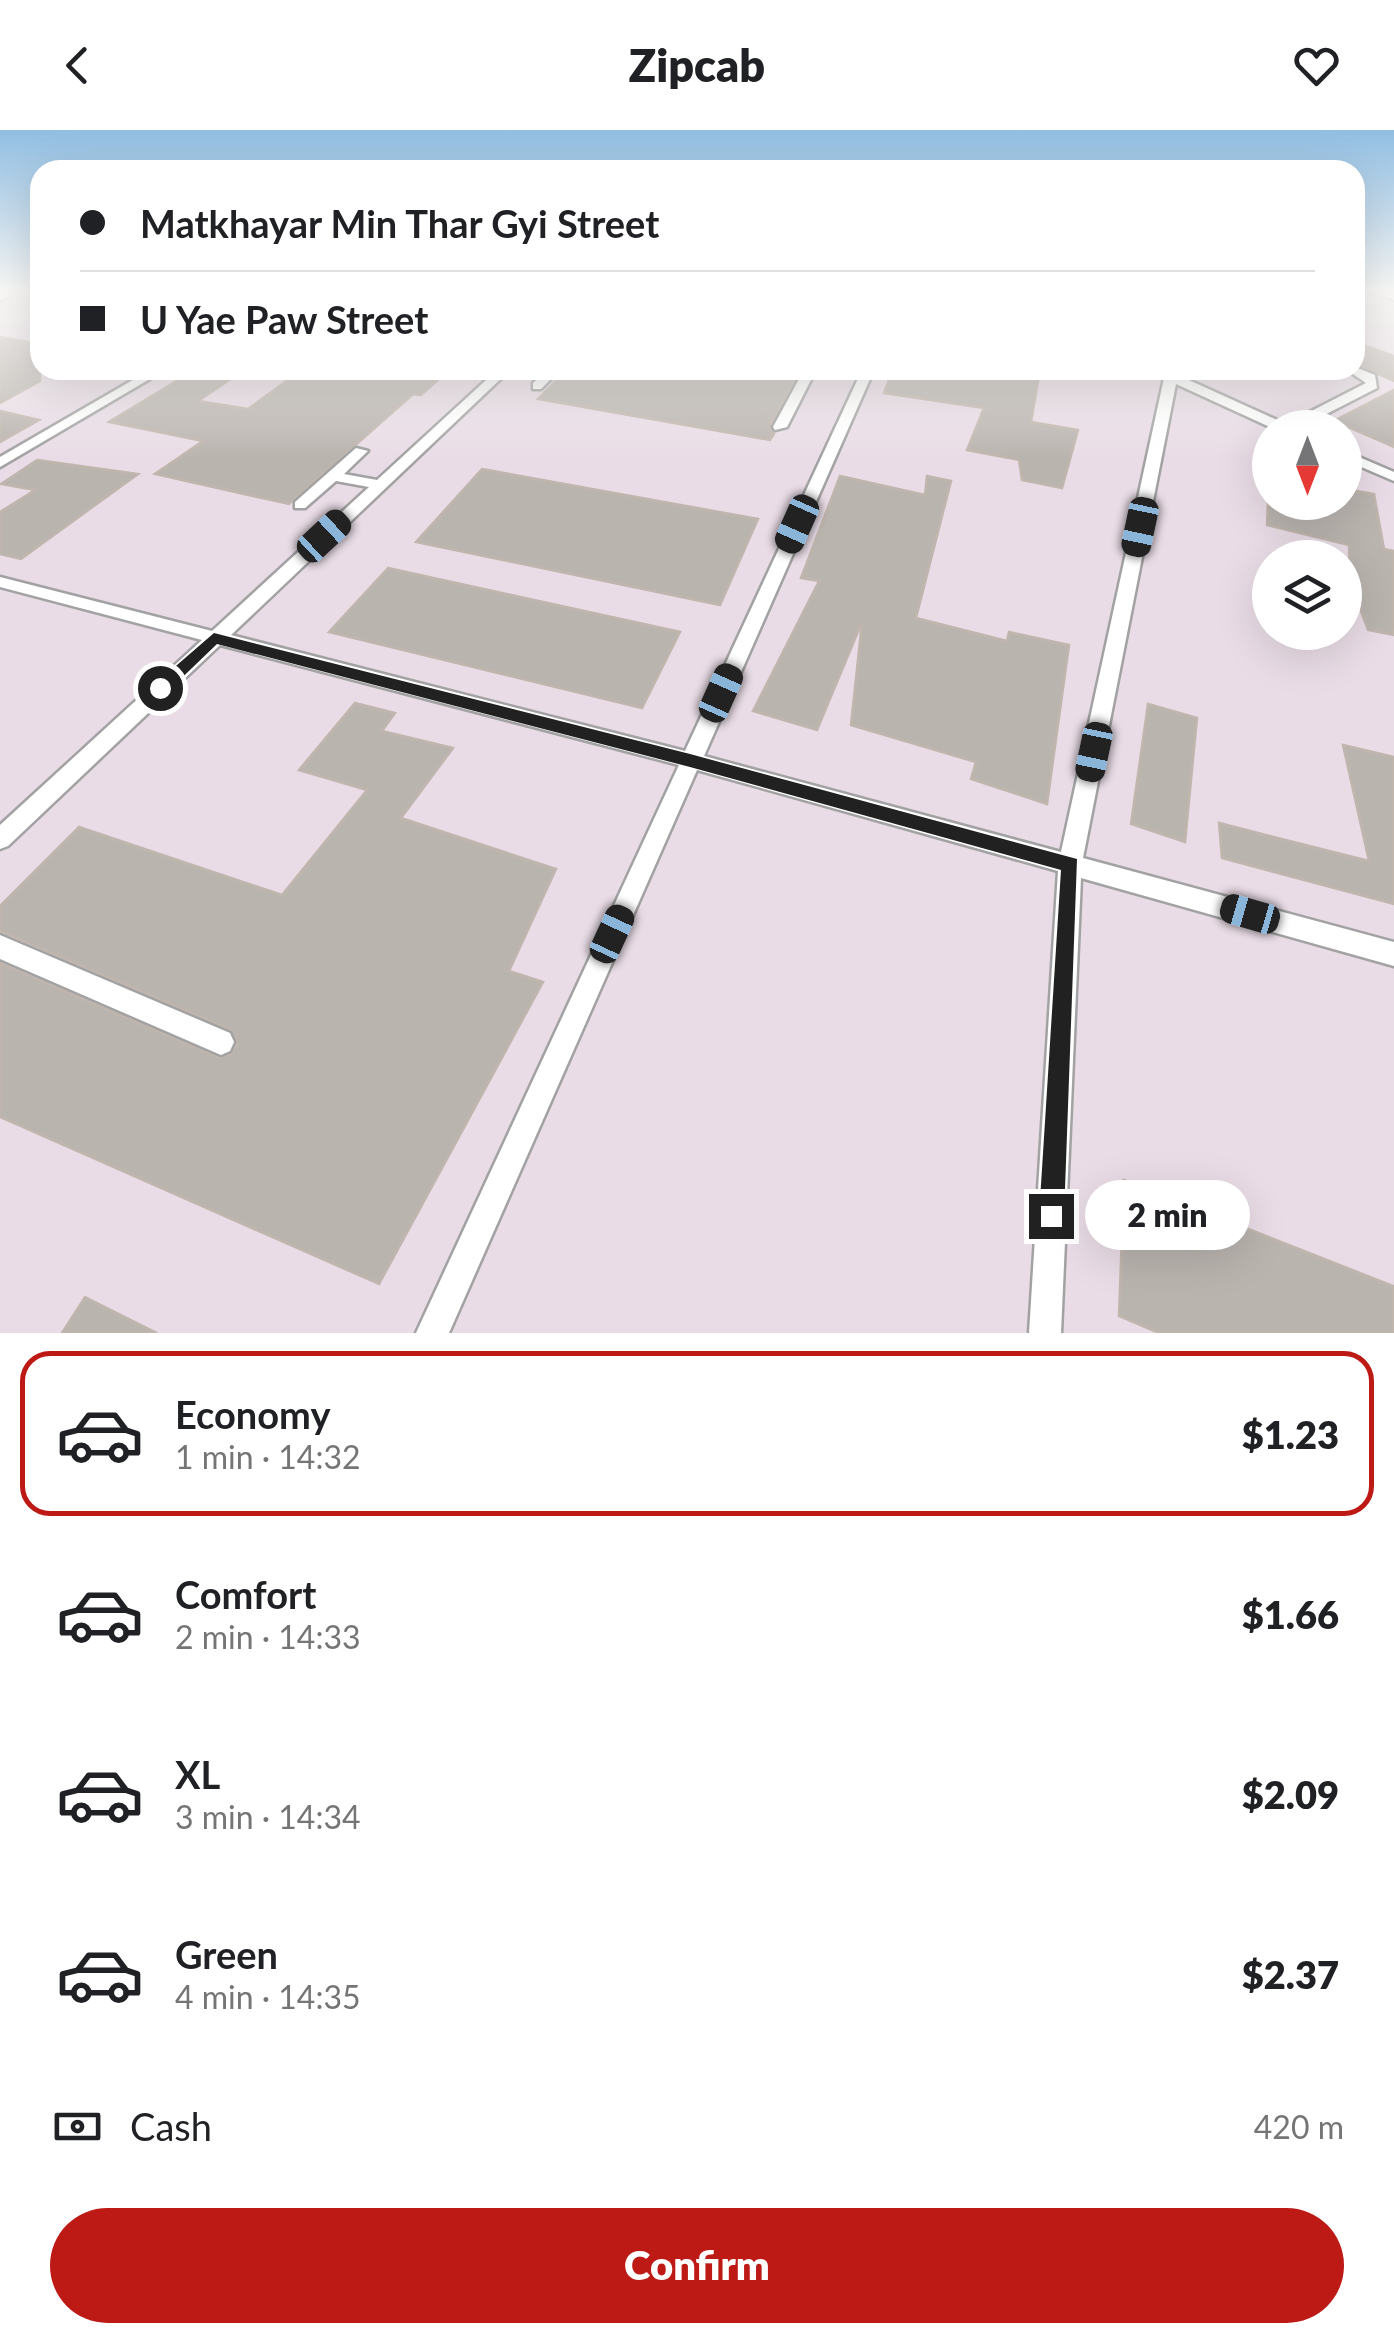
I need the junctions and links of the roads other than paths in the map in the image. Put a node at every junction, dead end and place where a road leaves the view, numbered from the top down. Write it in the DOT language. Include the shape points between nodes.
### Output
graph roads {
  1 [pos="1365,375"];
  2 [pos="142,380"];
  3 [pos="493,380"];
  4 [pos="543,380"];
  5 [pos="805,380"];
  6 [pos="863,380"];
  7 [pos="1169,380"];
  8 [pos="1187,380"];
  9 [pos="537,386"];
  10 [pos="1322,410"];
  11 [pos="1252,411"];
  12 [pos="780,427"];
  13 [pos="361,451"];
  14 [pos="0,463"];
  15 [pos="1362,463"];
  16 [pos="333,476"];
  17 [pos="1394,477"];
  18 [pos="380,485"];
  19 [pos="300,505"];
  20 [pos="0,582"];
  21 [pos="214,638"];
  22 [pos="690,760"];
  23 [pos="0,839"];
  24 [pos="1070,865"];
  25 [pos="0,947"];
  26 [pos="1394,954"];
  27 [pos="221,1042"];
  28 [pos="432,1333"];
  29 [pos="1045,1333"];
  1 -- 10 [label="street" via="1373,385"];
  2 -- 14 [label="street"];
  3 -- 18 [label="street"];
  4 -- 9 [label="street"];
  5 -- 12 [label="street"];
  6 -- 22 [label="street"];
  7 -- 24 [label="street"];
  8 -- 11 [label="street"];
  13 -- 16 [label="street"];
  15 -- 17 [label="street"];
  16 -- 18 [label="street"];
  16 -- 19 [label="street"];
  18 -- 21 [label="street"];
  20 -- 21 [label="street"];
  21 -- 22 [label="street"];
  21 -- 23 [label="street"];
  22 -- 24 [label="street"];
  22 -- 28 [label="street"];
  24 -- 26 [label="street"];
  24 -- 29 [label="street"];
  25 -- 27 [label="street"];
}
